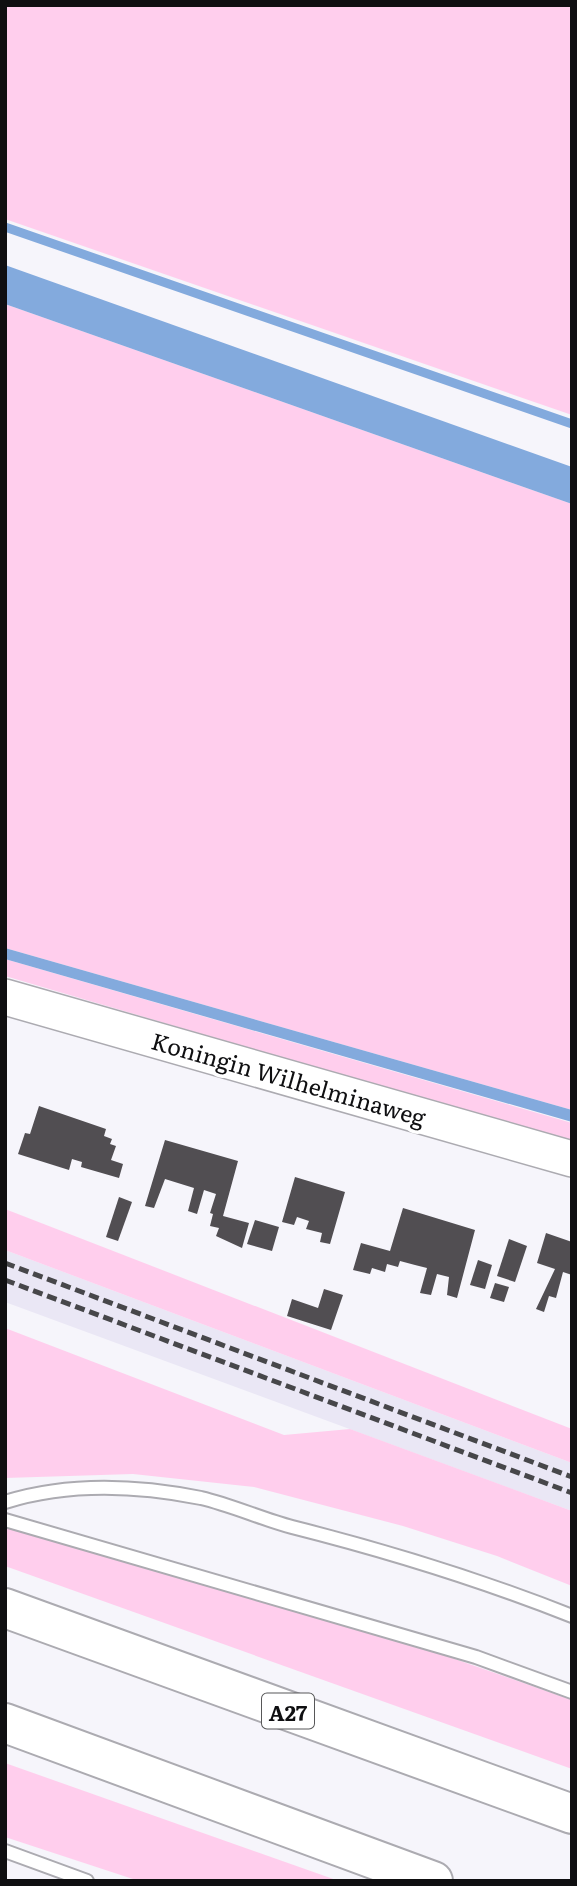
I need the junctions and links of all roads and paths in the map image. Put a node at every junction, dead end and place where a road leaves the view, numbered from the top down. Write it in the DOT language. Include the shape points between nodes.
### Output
graph roads {
  1 [pos="5,997"];
  2 [pos="572,1159"];
  3 [pos="5,1502"];
  4 [pos="5,1520"];
  5 [pos="5,1608"];
  6 [pos="572,1616"];
  7 [pos="572,1692"];
  8 [pos="5,1723"];
  9 [pos="572,1814"];
  10 [pos="5,1851"];
  11 [pos="87,1881"];
  12 [pos="433,1881"];
  1 -- 2 [label="main road, Koningin Wilhelminaweg"];
  3 -- 6 [label="lane" via="71,1487 125,1488 202,1499 396,1553"];
  4 -- 7 [label="lane" via="476,1657"];
  5 -- 9 [label="highway, A27"];
  8 -- 12 [label="highway"];
  10 -- 11 [label="lane"];
}
